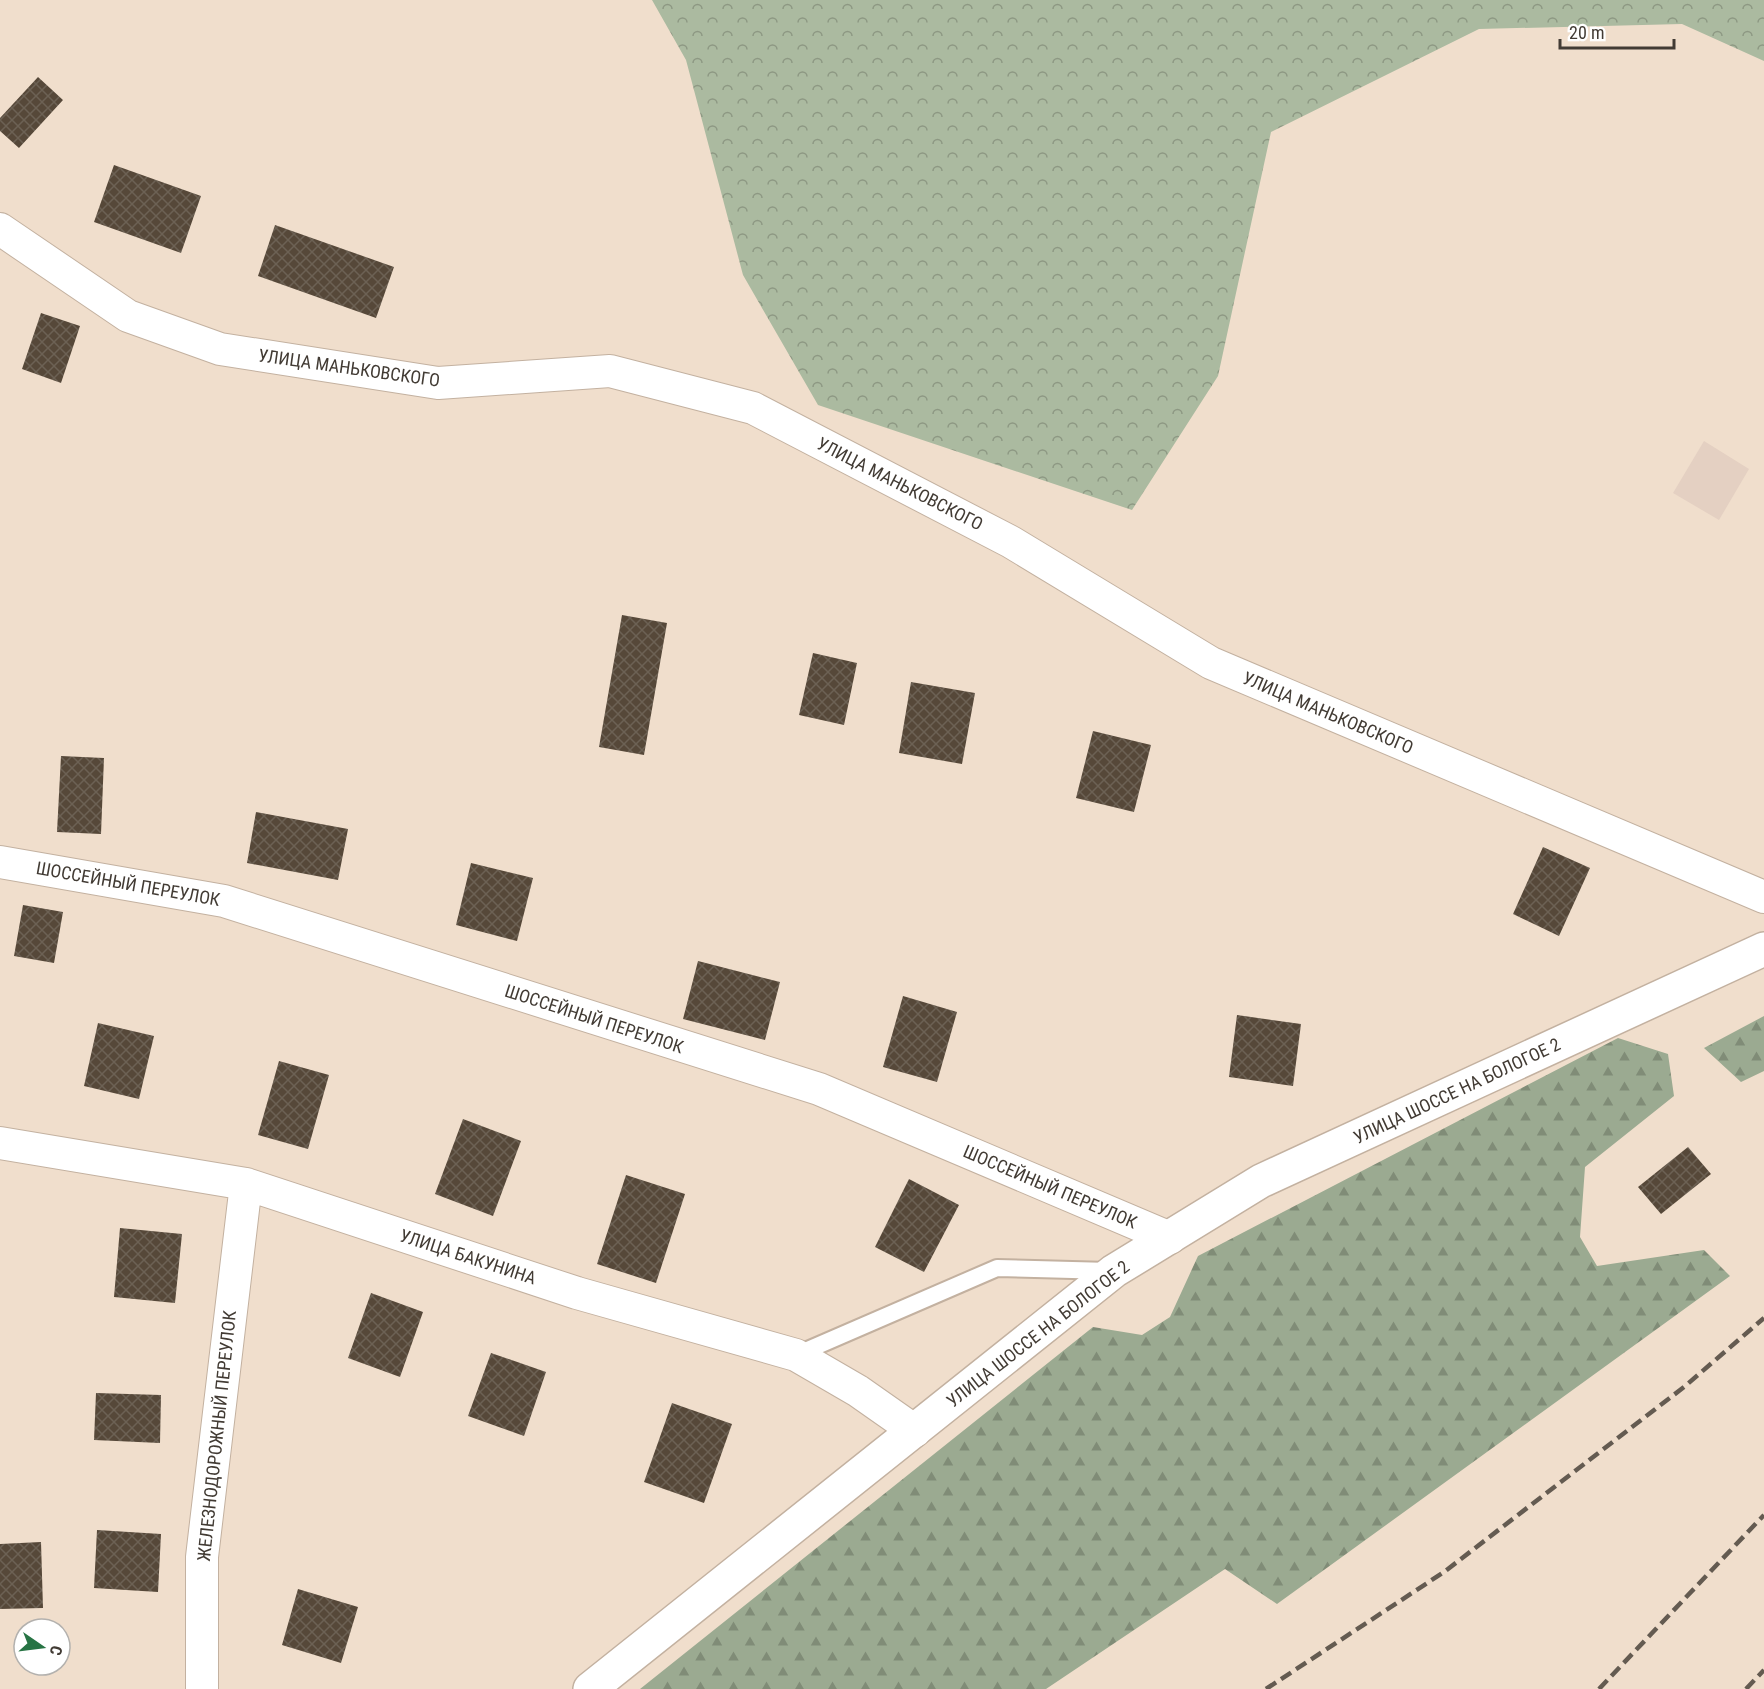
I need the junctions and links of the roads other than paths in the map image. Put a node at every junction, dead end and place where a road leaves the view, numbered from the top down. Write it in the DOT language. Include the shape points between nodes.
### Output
graph roads {
  1 [pos="0,229"];
  2 [pos="0,862"];
  3 [pos="1764,897"];
  4 [pos="1764,949"];
  5 [pos="0,1143"];
  6 [pos="246,1184"];
  7 [pos="1170,1238"];
  8 [pos="1114,1271"];
  9 [pos="796,1355"];
  10 [pos="915,1431"];
  11 [pos="202,1689"];
  12 [pos="590,1689"];
  1 -- 3 [label="street, УЛИЦА МАНЬКОВСКОГО" via="128,316 220,349 438,383 610,371 753,408 1011,542 1211,663"];
  2 -- 7 [label="street, ШОССЕЙНЫЙ ПЕРЕУЛОК" via="224,901 819,1089"];
  4 -- 7 [label="street, УЛИЦА ШОССЕ НА БОЛОГОЕ 2" via="1261,1181"];
  5 -- 6 [label="street, УЛИЦА БАКУНИНА"];
  6 -- 9 [label="street, УЛИЦА БАКУНИНА" via="578,1293"];
  6 -- 11 [label="street, ЖЕЛЕЗНОДОРОЖНЫЙ ПЕРЕУЛОК" via="202,1557"];
  7 -- 8 [label="street, УЛИЦА ШОССЕ НА БОЛОГОЕ 2"];
  8 -- 9 [label="lane" via="997,1268"];
  8 -- 10 [label="street, УЛИЦА ШОССЕ НА БОЛОГОЕ 2"];
  9 -- 10 [label="street, УЛИЦА БАКУНИНА" via="858,1391"];
  10 -- 12 [label="street, УЛИЦА ШОССЕ НА БОЛОГОЕ 2"];
}
